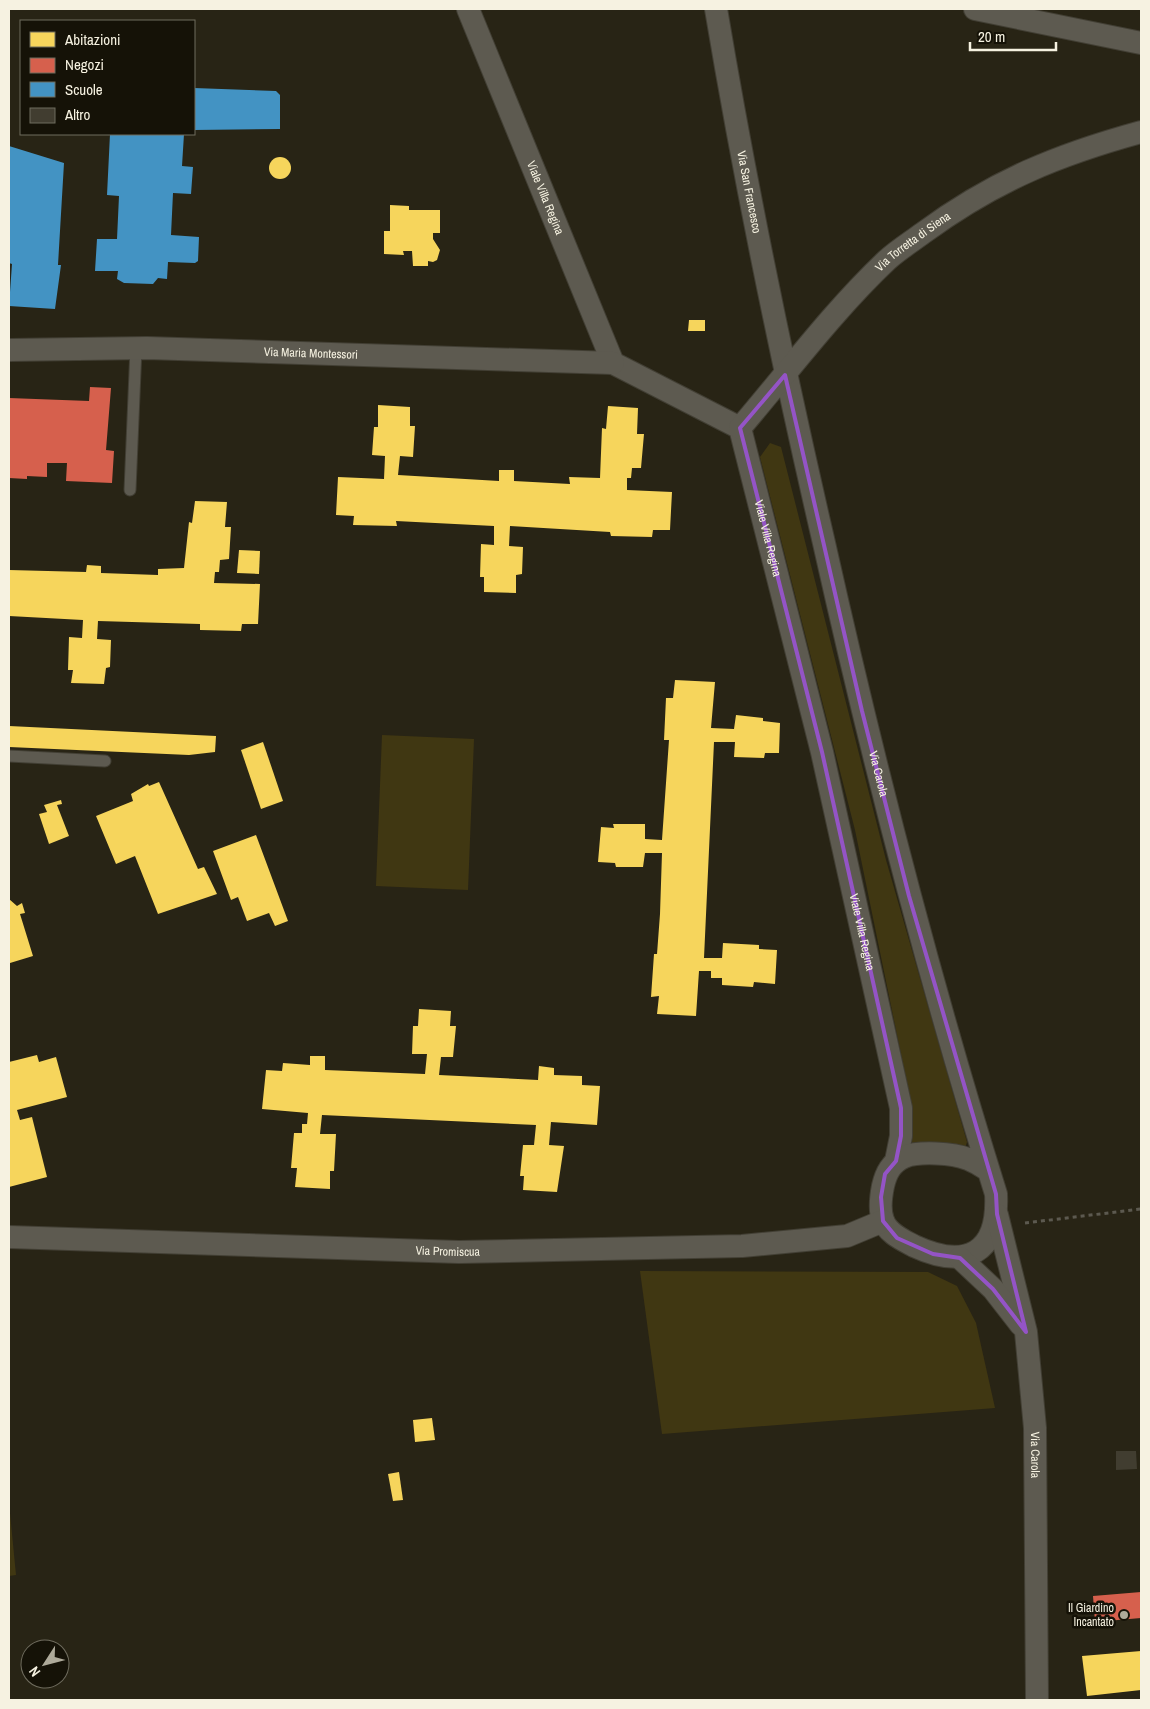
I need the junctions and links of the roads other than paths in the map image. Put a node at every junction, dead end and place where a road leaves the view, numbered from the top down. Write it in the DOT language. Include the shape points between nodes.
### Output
graph roads {
  1 [pos="468,9"];
  2 [pos="716,9"];
  3 [pos="975,9"];
  4 [pos="1141,43"];
  5 [pos="1141,132"];
  6 [pos="136,348"];
  7 [pos="9,350"];
  8 [pos="613,363"];
  9 [pos="785,375"];
  10 [pos="740,428"];
  11 [pos="130,490"];
  12 [pos="9,756"];
  13 [pos="105,761"];
  14 [pos="896,1161"];
  15 [pos="988,1170"];
  16 [pos="998,1220"];
  17 [pos="883,1221"];
  18 [pos="9,1237"];
  19 [pos="960,1258"];
  20 [pos="1026,1332"];
  21 [pos="1037,1700"];
  1 -- 8 [label="street, Viale Villa Regina"];
  2 -- 9 [label="street, Via San Francesco"];
  3 -- 4 [label="street"];
  5 -- 9 [label="street, Via Torretta di Siena" via="1084,148 1023,172 959,206 888,259 828,322"];
  6 -- 7 [label="street, Via Maria Montessori"];
  6 -- 8 [label="street, Via Maria Montessori"];
  6 -- 11 [label="lane"];
  8 -- 10 [label="street"];
  9 -- 10 [label="street, Via Torretta di Siena"];
  9 -- 15 [label="street, Via Carola" via="876,767"];
  10 -- 14 [label="street, Viale Villa Regina" via="822,752 901,1108 901,1136"];
  12 -- 13 [label="lane"];
  14 -- 15 [label="street" via="909,1155 932,1154 967,1159"];
  14 -- 17 [label="street" via="886,1174 880,1197"];
  15 -- 16 [label="street" via="996,1194"];
  16 -- 19 [label="street" via="981,1249"];
  16 -- 20 [label="street, Via Carola"];
  17 -- 18 [label="street, Via Promiscua" via="847,1236 742,1246 459,1252"];
  17 -- 19 [label="street" via="897,1238 932,1254"];
  19 -- 20 [label="street" via="993,1289"];
  20 -- 21 [label="street, Via Carola" via="1035,1428"];
}
